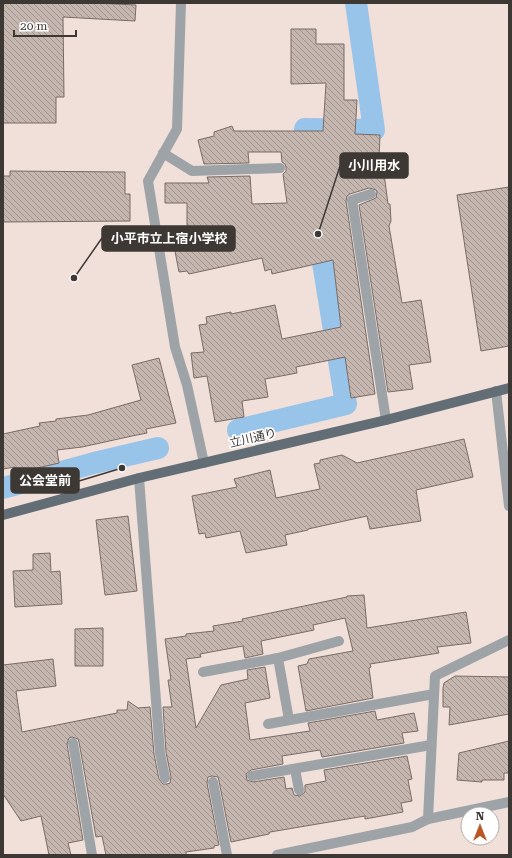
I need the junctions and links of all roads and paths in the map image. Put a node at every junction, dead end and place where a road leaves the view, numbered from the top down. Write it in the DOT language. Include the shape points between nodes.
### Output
graph roads {
  1 [pos="181,3"];
  2 [pos="163,153"];
  3 [pos="280,168"];
  4 [pos="371,194"];
  5 [pos="509,388"];
  6 [pos="496,391"];
  7 [pos="386,420"];
  8 [pos="204,463"];
  9 [pos="507,470"];
  10 [pos="139,478"];
  11 [pos="509,506"];
  12 [pos="3,516"];
  13 [pos="509,640"];
  14 [pos="339,641"];
  15 [pos="278,658"];
  16 [pos="203,672"];
  17 [pos="434,694"];
  18 [pos="288,720"];
  19 [pos="268,724"];
  20 [pos="73,743"];
  21 [pos="431,745"];
  22 [pos="295,768"];
  23 [pos="252,776"];
  24 [pos="165,778"];
  25 [pos="213,782"];
  26 [pos="299,790"];
  27 [pos="509,802"];
  28 [pos="428,819"];
  29 [pos="92,855"];
  30 [pos="227,855"];
  31 [pos="277,855"];
  1 -- 2 [label="street" via="177,128"];
  2 -- 3 [label="street" via="192,171"];
  2 -- 8 [label="street" via="148,181 175,347 187,385"];
  4 -- 7 [label="street" via="352,200"];
  5 -- 6 [label="main road, 立川通り"];
  6 -- 7 [label="main road, 立川通り"];
  6 -- 9 [label="street"];
  7 -- 8 [label="main road, 立川通り"];
  8 -- 10 [label="main road, 立川通り"];
  9 -- 11 [label="street"];
  10 -- 12 [label="main road, 立川通り"];
  10 -- 24 [label="street" via="160,753"];
  13 -- 17 [label="street" via="435,676"];
  14 -- 15 [label="street"];
  15 -- 16 [label="street"];
  15 -- 18 [label="street"];
  17 -- 18 [label="street"];
  17 -- 21 [label="street"];
  18 -- 19 [label="street"];
  20 -- 29 [label="street"];
  21 -- 22 [label="street"];
  21 -- 28 [label="street"];
  22 -- 23 [label="street"];
  22 -- 26 [label="street"];
  25 -- 30 [label="street"];
  27 -- 28 [label="street"];
  28 -- 31 [label="street" via="412,827"];
}
